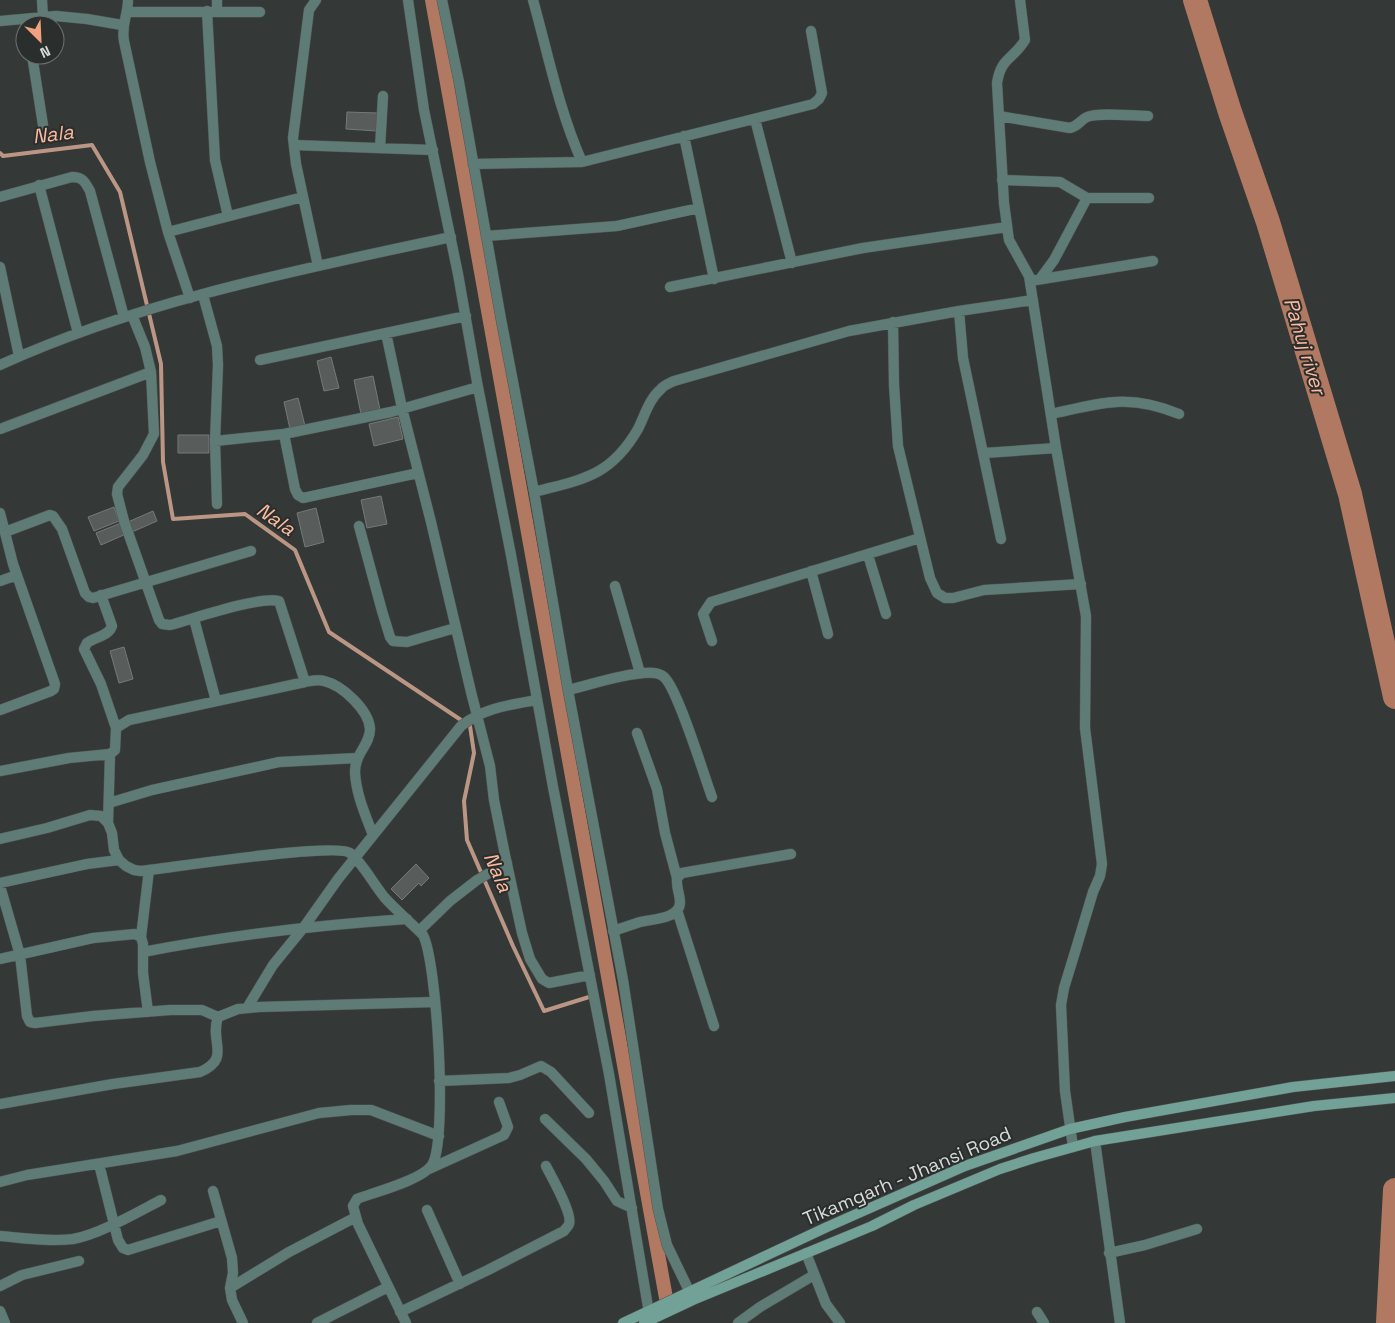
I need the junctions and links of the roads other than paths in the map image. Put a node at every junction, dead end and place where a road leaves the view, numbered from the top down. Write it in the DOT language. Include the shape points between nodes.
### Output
graph roads {
  1 [pos="42,0"];
  2 [pos="128,0"];
  3 [pos="217,0"];
  4 [pos="316,0"];
  5 [pos="408,0"];
  6 [pos="442,0"];
  7 [pos="533,0"];
  8 [pos="1020,0"];
  9 [pos="127,12"];
  10 [pos="212,12"];
  11 [pos="260,12"];
  12 [pos="43,15"];
  13 [pos="65,17"];
  14 [pos="0,21"];
  15 [pos="15,22"];
  16 [pos="122,25"];
  17 [pos="811,31"];
  18 [pos="34,65"];
  19 [pos="383,96"];
  20 [pos="999,116"];
  21 [pos="1148,116"];
  22 [pos="755,118"];
  23 [pos="43,125"];
  24 [pos="684,136"];
  25 [pos="294,145"];
  26 [pos="380,148"];
  27 [pos="433,150"];
  28 [pos="582,162"];
  29 [pos="473,164"];
  30 [pos="1002,180"];
  31 [pos="40,185"];
  32 [pos="0,197"];
  33 [pos="303,197"];
  34 [pos="1087,198"];
  35 [pos="1149,198"];
  36 [pos="699,208"];
  37 [pos="228,216"];
  38 [pos="1008,227"];
  39 [pos="168,232"];
  40 [pos="486,236"];
  41 [pos="451,237"];
  42 [pos="1153,261"];
  43 [pos="792,263"];
  44 [pos="318,266"];
  45 [pos="0,267"];
  46 [pos="714,279"];
  47 [pos="1035,280"];
  48 [pos="670,288"];
  49 [pos="203,295"];
  50 [pos="190,298"];
  51 [pos="1033,300"];
  52 [pos="959,311"];
  53 [pos="131,315"];
  54 [pos="466,316"];
  55 [pos="894,322"];
  56 [pos="78,333"];
  57 [pos="386,333"];
  58 [pos="19,356"];
  59 [pos="260,360"];
  60 [pos="0,365"];
  61 [pos="151,372"];
  62 [pos="478,387"];
  63 [pos="402,408"];
  64 [pos="1051,414"];
  65 [pos="1179,414"];
  66 [pos="0,430"];
  67 [pos="284,434"];
  68 [pos="215,441"];
  69 [pos="1056,448"];
  70 [pos="984,452"];
  71 [pos="418,473"];
  72 [pos="534,492"];
  73 [pos="217,504"];
  74 [pos="0,513"];
  75 [pos="359,526"];
  76 [pos="5,532"];
  77 [pos="920,538"];
  78 [pos="1000,539"];
  79 [pos="251,551"];
  80 [pos="868,555"];
  81 [pos="811,571"];
  82 [pos="17,575"];
  83 [pos="0,581"];
  84 [pos="145,582"];
  85 [pos="1081,584"];
  86 [pos="615,586"];
  87 [pos="101,596"];
  88 [pos="886,614"];
  89 [pos="194,619"];
  90 [pos="455,628"];
  91 [pos="828,634"];
  92 [pos="712,641"];
  93 [pos="640,673"];
  94 [pos="305,682"];
  95 [pos="568,690"];
  96 [pos="537,700"];
  97 [pos="216,701"];
  98 [pos="0,710"];
  99 [pos="474,717"];
  100 [pos="116,728"];
  101 [pos="637,733"];
  102 [pos="110,754"];
  103 [pos="357,758"];
  104 [pos="0,771"];
  105 [pos="712,797"];
  106 [pos="109,803"];
  107 [pos="108,822"];
  108 [pos="373,835"];
  109 [pos="0,839"];
  110 [pos="791,854"];
  111 [pos="356,859"];
  112 [pos="119,860"];
  113 [pos="507,863"];
  114 [pos="149,870"];
  115 [pos="677,878"];
  116 [pos="0,884"];
  117 [pos="677,910"];
  118 [pos="407,919"];
  119 [pos="304,927"];
  120 [pos="419,931"];
  121 [pos="613,931"];
  122 [pos="140,937"];
  123 [pos="143,952"];
  124 [pos="20,955"];
  125 [pos="0,959"];
  126 [pos="590,975"];
  127 [pos="435,1002"];
  128 [pos="247,1008"];
  129 [pos="148,1012"];
  130 [pos="218,1017"];
  131 [pos="714,1026"];
  132 [pos="1395,1076"];
  133 [pos="439,1081"];
  134 [pos="1395,1098"];
  135 [pos="499,1102"];
  136 [pos="0,1104"];
  137 [pos="589,1113"];
  138 [pos="545,1119"];
  139 [pos="1070,1129"];
  140 [pos="439,1136"];
  141 [pos="1094,1141"];
  142 [pos="1073,1147"];
  143 [pos="99,1164"];
  144 [pos="546,1166"];
  145 [pos="428,1170"];
  146 [pos="0,1182"];
  147 [pos="212,1191"];
  148 [pos="161,1200"];
  149 [pos="632,1208"];
  150 [pos="427,1210"];
  151 [pos="356,1217"];
  152 [pos="221,1221"];
  153 [pos="114,1223"];
  154 [pos="1197,1230"];
  155 [pos="0,1236"];
  156 [pos="806,1253"];
  157 [pos="1109,1253"];
  158 [pos="79,1261"];
  159 [pos="814,1275"];
  160 [pos="460,1284"];
  161 [pos="0,1286"];
  162 [pos="388,1287"];
  163 [pos="230,1288"];
  164 [pos="687,1299"];
  165 [pos="0,1311"];
  166 [pos="400,1312"];
  167 [pos="1037,1312"];
  168 [pos="648,1318"];
  169 [pos="5,1323"];
  170 [pos="243,1323"];
  171 [pos="317,1323"];
  172 [pos="406,1323"];
  173 [pos="623,1323"];
  174 [pos="738,1323"];
  175 [pos="840,1323"];
  176 [pos="1044,1323"];
  177 [pos="1120,1323"];
  1 -- 12 [label="street"];
  2 -- 9 [label="street"];
  3 -- 10 [label="street"];
  4 -- 25 [label="street" via="309,10"];
  5 -- 27 [label="street"];
  6 -- 29 [label="street"];
  7 -- 28 [label="street" via="560,104"];
  8 -- 20 [label="street" via="1025,40 999,71"];
  9 -- 10 [label="street"];
  9 -- 16 [label="street"];
  10 -- 11 [label="street"];
  10 -- 37 [label="street" via="215,160"];
  13 -- 16 [label="street"];
  14 -- 15 [label="street"];
  16 -- 39 [label="street"];
  17 -- 22 [label="street" via="822,93 819,100"];
  18 -- 23 [label="street"];
  19 -- 26 [label="street"];
  20 -- 21 [label="street" via="1070,128 1096,115"];
  20 -- 30 [label="street"];
  22 -- 24 [label="street"];
  22 -- 43 [label="street"];
  24 -- 28 [label="street"];
  24 -- 36 [label="street"];
  25 -- 26 [label="street"];
  25 -- 33 [label="street"];
  26 -- 27 [label="street"];
  27 -- 41 [label="street"];
  28 -- 29 [label="street"];
  29 -- 40 [label="street"];
  30 -- 34 [label="street" via="1060,182"];
  30 -- 38 [label="street"];
  31 -- 32 [label="street"];
  31 -- 53 [label="street" via="72,177 80,177 85,182"];
  31 -- 56 [label="street"];
  33 -- 37 [label="street"];
  33 -- 44 [label="street"];
  34 -- 35 [label="street"];
  34 -- 47 [label="street" via="1054,260"];
  36 -- 40 [label="street" via="617,226"];
  36 -- 46 [label="street"];
  37 -- 39 [label="street"];
  38 -- 43 [label="street" via="863,248"];
  38 -- 47 [label="street" via="1010,240"];
  39 -- 50 [label="street"];
  40 -- 72 [label="street"];
  41 -- 44 [label="street"];
  41 -- 54 [label="street"];
  42 -- 47 [label="street"];
  43 -- 46 [label="street"];
  44 -- 49 [label="street"];
  45 -- 58 [label="street"];
  46 -- 48 [label="street"];
  47 -- 51 [label="street"];
  49 -- 50 [label="street"];
  49 -- 68 [label="street" via="217,346"];
  50 -- 53 [label="street"];
  51 -- 52 [label="street"];
  51 -- 64 [label="street"];
  52 -- 55 [label="street"];
  52 -- 70 [label="street" via="963,358"];
  53 -- 56 [label="street"];
  53 -- 61 [label="street" via="145,347"];
  54 -- 57 [label="street"];
  54 -- 62 [label="street"];
  55 -- 72 [label="street" via="840,333 674,381 660,389 627,446 606,468 595,475"];
  55 -- 77 [label="street" via="898,446"];
  56 -- 58 [label="street"];
  57 -- 59 [label="street"];
  57 -- 63 [label="street"];
  58 -- 60 [label="street"];
  61 -- 66 [label="street"];
  61 -- 84 [label="street" via="154,434 143,455 118,487 117,494"];
  62 -- 63 [label="street"];
  62 -- 96 [label="street"];
  63 -- 67 [label="street"];
  63 -- 71 [label="street"];
  64 -- 65 [label="street" via="1104,402 1126,401 1162,407"];
  64 -- 69 [label="street"];
  67 -- 68 [label="street"];
  67 -- 71 [label="street" via="295,489 303,498"];
  68 -- 73 [label="street"];
  69 -- 70 [label="street"];
  69 -- 85 [label="street"];
  70 -- 78 [label="street"];
  71 -- 90 [label="street"];
  72 -- 95 [label="street"];
  74 -- 76 [label="street"];
  75 -- 90 [label="street" via="393,641 407,642"];
  76 -- 82 [label="street"];
  76 -- 87 [label="street" via="53,516 62,529 85,593 89,597"];
  77 -- 80 [label="street"];
  77 -- 85 [label="street" via="930,578 937,593 945,598 984,590"];
  79 -- 84 [label="street"];
  80 -- 81 [label="street"];
  80 -- 88 [label="street"];
  81 -- 91 [label="street"];
  81 -- 92 [label="street" via="711,602 703,614"];
  82 -- 83 [label="street"];
  82 -- 98 [label="street" via="56,684 51,692"];
  84 -- 87 [label="street"];
  84 -- 89 [label="street" via="162,624"];
  85 -- 139 [label="street" via="1086,616 1085,728 1102,864 1061,1006"];
  86 -- 93 [label="street"];
  87 -- 100 [label="street" via="111,630 87,642 84,649 101,684"];
  89 -- 94 [label="street" via="257,602 279,601"];
  89 -- 97 [label="street"];
  90 -- 99 [label="street"];
  93 -- 95 [label="street"];
  93 -- 105 [label="street" via="664,677 671,687"];
  94 -- 97 [label="street"];
  94 -- 103 [label="street" via="322,680 334,684 361,708 370,728 368,741"];
  95 -- 121 [label="street"];
  96 -- 99 [label="street" via="494,708"];
  96 -- 126 [label="street"];
  97 -- 100 [label="street" via="129,720"];
  99 -- 108 [label="street" via="461,726"];
  99 -- 113 [label="street" via="490,766"];
  100 -- 102 [label="street" via="115,750"];
  101 -- 115 [label="street" via="657,789"];
  102 -- 104 [label="street"];
  102 -- 106 [label="street"];
  103 -- 106 [label="street" via="279,762 152,790"];
  103 -- 108 [label="street" via="356,783"];
  106 -- 107 [label="street"];
  107 -- 109 [label="street" via="101,816 90,815"];
  107 -- 112 [label="street"];
  108 -- 111 [label="street"];
  110 -- 115 [label="street" via="690,871"];
  111 -- 114 [label="street" via="348,851 335,850"];
  111 -- 118 [label="street"];
  111 -- 119 [label="street"];
  112 -- 114 [label="street" via="134,870"];
  112 -- 116 [label="street"];
  113 -- 120 [label="street" via="476,880"];
  113 -- 126 [label="street" via="524,941 542,979 549,983"];
  114 -- 122 [label="street"];
  115 -- 117 [label="street" via="680,902"];
  116 -- 124 [label="street"];
  117 -- 121 [label="street" via="667,917"];
  117 -- 131 [label="street"];
  118 -- 119 [label="street"];
  118 -- 120 [label="street"];
  119 -- 123 [label="street"];
  119 -- 128 [label="street" via="273,966"];
  120 -- 127 [label="street" via="427,942"];
  121 -- 164 [label="street" via="658,1208 667,1246"];
  122 -- 123 [label="street"];
  122 -- 124 [label="street" via="135,934 94,938"];
  123 -- 129 [label="street"];
  124 -- 125 [label="street"];
  124 -- 129 [label="street" via="30,1022"];
  126 -- 149 [label="street"];
  127 -- 128 [label="street"];
  127 -- 133 [label="street"];
  128 -- 130 [label="street"];
  129 -- 130 [label="street" via="202,1010"];
  130 -- 136 [label="street" via="215,1026 219,1054 211,1068"];
  132 -- 139 [label="street, Tikamgarh - Jhansi Road" via="1292,1087 1125,1116"];
  133 -- 137 [label="street" via="509,1078 541,1066 552,1072"];
  133 -- 140 [label="street"];
  134 -- 141 [label="street" via="1314,1106"];
  135 -- 145 [label="street" via="508,1127 504,1135"];
  138 -- 149 [label="street" via="586,1159 617,1201"];
  139 -- 142 [label="street"];
  139 -- 164 [label="street, Tikamgarh - Jhansi Road" via="965,1166 827,1228"];
  140 -- 143 [label="street" via="371,1110 351,1110 319,1113 176,1151"];
  140 -- 145 [label="street" via="437,1155"];
  141 -- 142 [label="street"];
  141 -- 157 [label="street"];
  142 -- 156 [label="street" via="1000,1169"];
  143 -- 146 [label="street"];
  143 -- 153 [label="street"];
  144 -- 160 [label="street" via="570,1219 564,1231"];
  145 -- 151 [label="street" via="408,1181 357,1199 353,1206"];
  147 -- 152 [label="street"];
  148 -- 153 [label="street"];
  149 -- 168 [label="street"];
  150 -- 160 [label="street"];
  151 -- 162 [label="street"];
  151 -- 163 [label="street"];
  152 -- 153 [label="street" via="128,1250 118,1240"];
  152 -- 163 [label="street" via="232,1258"];
  153 -- 155 [label="street" via="68,1240"];
  154 -- 157 [label="street"];
  156 -- 159 [label="street"];
  156 -- 164 [label="street"];
  157 -- 177 [label="street"];
  158 -- 161 [label="street" via="22,1275"];
  159 -- 174 [label="street"];
  159 -- 175 [label="street" via="826,1304"];
  160 -- 166 [label="street"];
  162 -- 166 [label="street"];
  162 -- 171 [label="street"];
  163 -- 170 [label="street"];
  164 -- 168 [label="street"];
  165 -- 169 [label="street"];
  166 -- 172 [label="street"];
  167 -- 176 [label="street"];
  168 -- 173 [label="street"];
}
